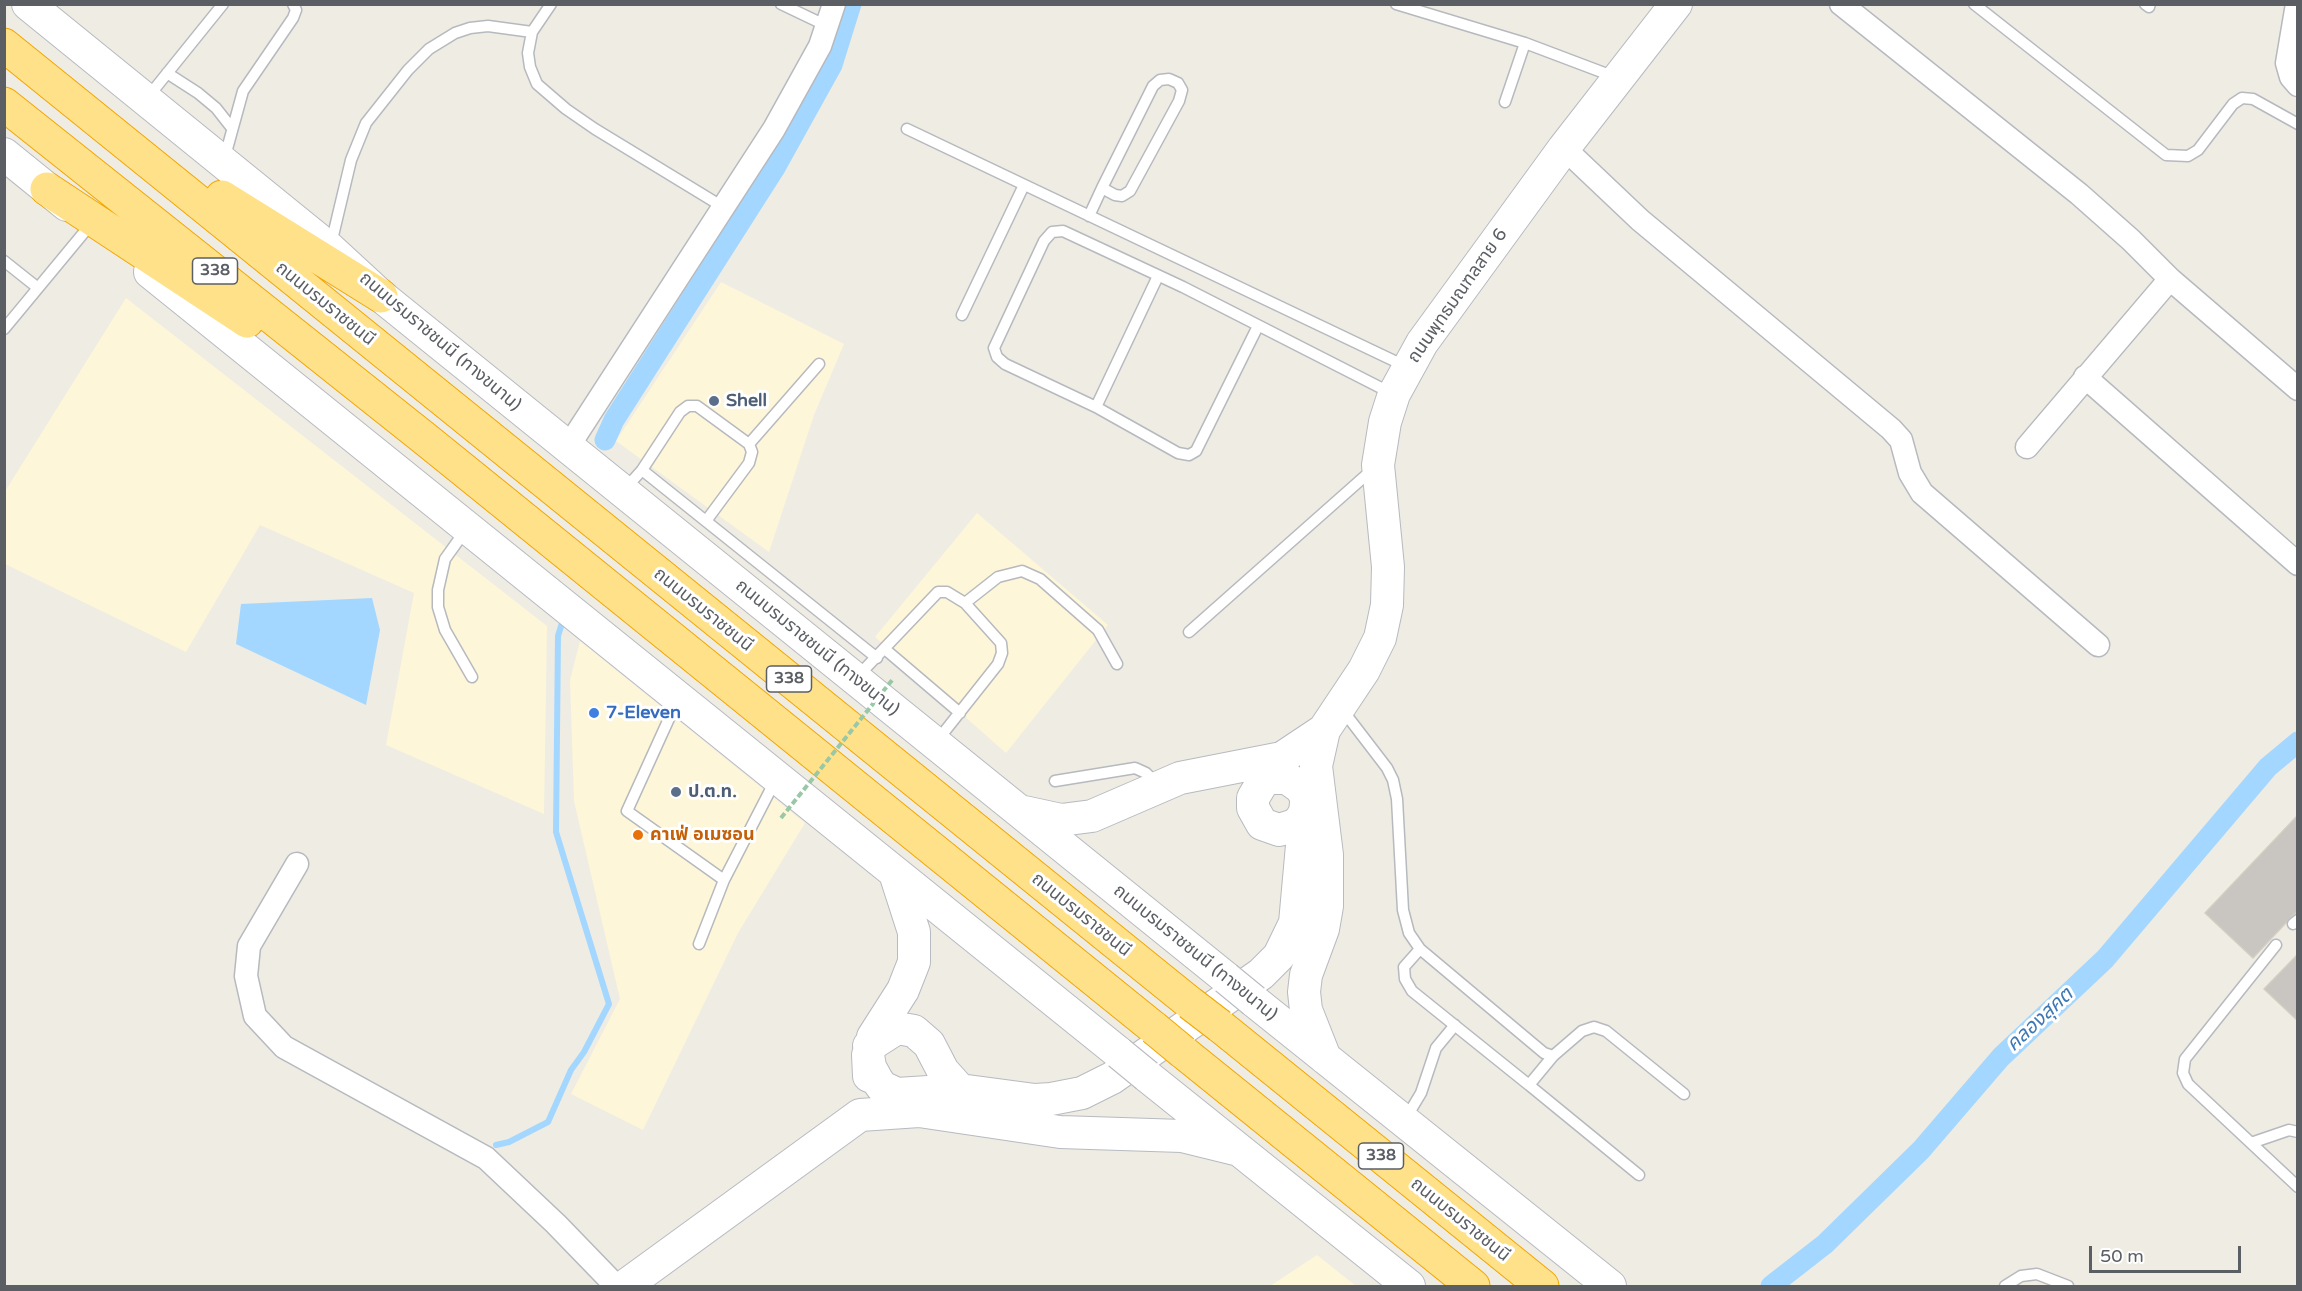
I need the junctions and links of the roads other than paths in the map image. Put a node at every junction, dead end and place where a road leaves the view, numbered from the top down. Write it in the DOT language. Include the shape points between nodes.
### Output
graph roads {
  1 [pos="28,4"];
  2 [pos="223,4"];
  3 [pos="293,4"];
  4 [pos="550,4"];
  5 [pos="781,4"];
  6 [pos="1396,4"];
  7 [pos="1676,4"];
  8 [pos="1841,4"];
  9 [pos="1974,4"];
  10 [pos="2145,4"];
  11 [pos="2150,4"];
  12 [pos="2297,4"];
  13 [pos="831,15"];
  14 [pos="532,32"];
  15 [pos="1525,43"];
  16 [pos="4,45"];
  17 [pos="166,73"];
  18 [pos="1618,79"];
  19 [pos="2298,85"];
  20 [pos="146,99"];
  21 [pos="1506,102"];
  22 [pos="4,104"];
  23 [pos="90,115"];
  24 [pos="2298,124"];
  25 [pos="231,127"];
  26 [pos="907,129"];
  27 [pos="1564,148"];
  28 [pos="4,154"];
  29 [pos="224,163"];
  30 [pos="1024,185"];
  31 [pos="47,189"];
  32 [pos="1102,189"];
  33 [pos="723,207"];
  34 [pos="1089,216"];
  35 [pos="91,224"];
  36 [pos="330,249"];
  37 [pos="4,261"];
  38 [pos="1158,276"];
  39 [pos="2170,279"];
  40 [pos="38,288"];
  41 [pos="381,296"];
  42 [pos="962,315"];
  43 [pos="1258,326"];
  44 [pos="4,329"];
  45 [pos="819,364"];
  46 [pos="2085,377"];
  47 [pos="1401,381"];
  48 [pos="2298,389"];
  49 [pos="1096,407"];
  50 [pos="424,438"];
  51 [pos="749,444"];
  52 [pos="568,447"];
  53 [pos="2027,447"];
  54 [pos="1378,465"];
  55 [pos="632,481"];
  56 [pos="706,521"];
  57 [pos="467,528"];
  58 [pos="2298,564"];
  59 [pos="965,603"];
  60 [pos="1189,632"];
  61 [pos="2098,645"];
  62 [pos="886,650"];
  63 [pos="1117,664"];
  64 [pos="867,669"];
  65 [pos="472,677"];
  66 [pos="678,698"];
  67 [pos="960,713"];
  68 [pos="1332,718"];
  69 [pos="935,743"];
  70 [pos="1316,766"];
  71 [pos="1236,769"];
  72 [pos="777,777"];
  73 [pos="1270,778"];
  74 [pos="1055,781"];
  75 [pos="1158,786"];
  76 [pos="1306,808"];
  77 [pos="1017,809"];
  78 [pos="1327,855"];
  79 [pos="297,864"];
  80 [pos="895,873"];
  81 [pos="724,880"];
  82 [pos="699,945"];
  83 [pos="2276,945"];
  84 [pos="1420,949"];
  85 [pos="1455,1025"];
  86 [pos="1553,1056"];
  87 [pos="1325,1058"];
  88 [pos="869,1059"];
  89 [pos="1529,1085"];
  90 [pos="960,1090"];
  91 [pos="1684,1094"];
  92 [pos="919,1111"];
  93 [pos="860,1115"];
  94 [pos="1404,1121"];
  95 [pos="2298,1132"];
  96 [pos="2251,1143"];
  97 [pos="1239,1150"];
  98 [pos="1639,1175"];
  99 [pos="2298,1187"];
  100 [pos="616,1287"];
  101 [pos="625,1287"];
  102 [pos="1409,1287"];
  103 [pos="1473,1287"];
  104 [pos="1542,1287"];
  105 [pos="1610,1287"];
  106 [pos="2005,1287"];
  107 [pos="2068,1287"];
  1 -- 20 [label="main road, ถนนบรมราชชนนี (ทางขนาน) / 338"];
  2 -- 17 [label="lane"];
  3 -- 25 [label="lane" via="293,18 243,91"];
  4 -- 14 [label="lane"];
  5 -- 13 [label="lane"];
  6 -- 15 [label="lane"];
  7 -- 18 [label="main road, ถนนพุทธมณฑลสาย 6"];
  8 -- 39 [label="street" via="2079,194"];
  9 -- 24 [label="lane" via="2166,155 2188,156 2198,150 2242,98 2253,99"];
  10 -- 11 [label="lane"];
  12 -- 19 [label="street" via="2287,63 2290,77"];
  13 -- 33 [label="street" via="798,89"];
  14 -- 33 [label="lane" via="528,60 537,84 566,110"];
  14 -- 36 [label="lane" via="488,26 462,31 429,49 408,70 366,123 351,160"];
  15 -- 18 [label="lane"];
  15 -- 21 [label="lane"];
  16 -- 23 [label="highway, ถนนบรมราชชนนี / 338"];
  17 -- 20 [label="lane"];
  17 -- 25 [label="lane" via="198,93"];
  18 -- 27 [label="main road, ถนนพุทธมณฑลสาย 6"];
  20 -- 29 [label="main road, ถนนบรมราชชนนี (ทางขนาน) / 338"];
  22 -- 50 [label="highway, 338"];
  23 -- 41 [label="highway"];
  23 -- 104 [label="highway, ถนนบรมราชชนนี / 338, bridge"];
  25 -- 29 [label="lane"];
  26 -- 30 [label="lane"];
  27 -- 47 [label="main road, ถนนพุทธมณฑลสาย 6" via="1422,343"];
  27 -- 61 [label="street" via="1640,220 1892,429 1901,440 1910,473 1922,493"];
  28 -- 31 [label="main road, 338"];
  29 -- 36 [label="main road, ถนนบรมราชชนนี (ทางขนาน) / 338"];
  30 -- 34 [label="lane"];
  30 -- 42 [label="lane"];
  31 -- 35 [label="main road, 338"];
  31 -- 50 [label="highway"];
  32 -- 32 [label="lane" via="1153,86 1160,80 1179,83 1179,101 1130,191 1122,196"];
  32 -- 34 [label="lane"];
  33 -- 52 [label="street"];
  34 -- 47 [label="lane"];
  35 -- 40 [label="lane"];
  35 -- 57 [label="main road, 338"];
  36 -- 41 [label="main road, ถนนบรมราชชนนี (ทางขนาน) / 338"];
  37 -- 40 [label="lane"];
  38 -- 43 [label="lane"];
  38 -- 49 [label="lane"];
  38 -- 49 [label="lane" via="1063,231 1052,231 1044,241 994,348 1005,364"];
  39 -- 46 [label="street"];
  39 -- 48 [label="street"];
  40 -- 44 [label="lane"];
  41 -- 52 [label="main road, ถนนบรมราชชนนี (ทางขนาน) / 338"];
  43 -- 47 [label="lane"];
  43 -- 49 [label="lane" via="1196,451 1189,455 1178,453"];
  45 -- 51 [label="lane"];
  46 -- 53 [label="street"];
  46 -- 58 [label="street"];
  47 -- 54 [label="main road, ถนนพุทธมณฑลสาย 6" via="1385,422"];
  50 -- 103 [label="highway, 338, bridge"];
  51 -- 55 [label="lane" via="697,406 688,406"];
  51 -- 56 [label="lane" via="749,463"];
  52 -- 55 [label="main road, ถนนบรมราชชนนี (ทางขนาน) / 338"];
  54 -- 60 [label="lane"];
  54 -- 68 [label="main road, ถนนพุทธมณฑลสาย 6" via="1388,567 1387,605 1380,638"];
  55 -- 56 [label="lane"];
  55 -- 64 [label="main road, ถนนบรมราชชนนี (ทางขนาน) / 338"];
  56 -- 64 [label="lane"];
  57 -- 65 [label="lane" via="445,560 438,607 445,630"];
  57 -- 66 [label="main road, 338"];
  59 -- 62 [label="lane" via="947,592 938,592"];
  59 -- 63 [label="lane" via="998,577 1022,571 1040,579 1098,630"];
  59 -- 67 [label="lane" via="1001,643 1002,653 998,664"];
  62 -- 64 [label="lane"];
  62 -- 67 [label="lane"];
  64 -- 69 [label="main road, ถนนบรมราชชนนี (ทางขนาน) / 338"];
  66 -- 72 [label="main road, 338"];
  66 -- 81 [label="lane" via="627,811"];
  67 -- 69 [label="lane"];
  68 -- 70 [label="main road, ถนนพุทธมณฑลสาย 6"];
  68 -- 71 [label="main road, ถนนพุทธมณฑลสาย 6" via="1282,758"];
  68 -- 84 [label="lane" via="1387,768 1393,780 1403,910 1409,933"];
  69 -- 77 [label="main road, ถนนบรมราชชนนี (ทางขนาน) / 338"];
  70 -- 76 [label="main road"];
  70 -- 78 [label="main road, ถนนพุทธมณฑลสาย 6"];
  71 -- 73 [label="main road"];
  71 -- 75 [label="main road, ถนนพุทธมณฑลสาย 6" via="1180,778"];
  72 -- 80 [label="main road, 338"];
  72 -- 81 [label="lane"];
  73 -- 76 [label="main road" via="1279,776 1295,782 1301,788"];
  73 -- 76 [label="main road" via="1252,798 1256,817 1262,824 1270,829 1287,829 1295,825"];
  74 -- 75 [label="lane" via="1135,768"];
  75 -- 77 [label="main road, ถนนพุทธมณฑลสาย 6" via="1092,816 1075,819 1046,819"];
  76 -- 78 [label="main road"];
  76 -- 90 [label="main road" via="1295,923 1279,956 1261,974 1112,1078 1082,1093 1035,1100"];
  77 -- 87 [label="main road, ถนนบรมราชชนนี (ทางขนาน) / 338, bridge"];
  78 -- 87 [label="main road, ถนนพุทธมณฑลสาย 6" via="1327,906 1304,992 1306,1010"];
  79 -- 100 [label="street" via="249,946 246,976 255,1016 284,1047 486,1158"];
  80 -- 88 [label="main road" via="914,932 914,962"];
  80 -- 97 [label="main road, 338, bridge"];
  81 -- 82 [label="lane"];
  83 -- 96 [label="lane" via="2185,1059 2183,1073 2188,1084"];
  84 -- 85 [label="lane" via="1404,967 1405,979 1412,991"];
  84 -- 86 [label="lane" via="1544,1053"];
  85 -- 89 [label="lane"];
  85 -- 94 [label="lane" via="1436,1048 1421,1093"];
  86 -- 89 [label="lane"];
  86 -- 91 [label="lane" via="1582,1031 1594,1027 1606,1031"];
  87 -- 94 [label="main road, ถนนบรมราชชนนี (ทางขนาน) / 338"];
  88 -- 90 [label="main road" via="882,1087 897,1094"];
  88 -- 90 [label="main road" via="897,1028 914,1031 929,1044 943,1071"];
  88 -- 92 [label="main road" via="881,1096"];
  88 -- 93 [label="main road" via="869,1088"];
  89 -- 98 [label="lane"];
  92 -- 93 [label="main road"];
  92 -- 97 [label="main road" via="1060,1132 1182,1136"];
  93 -- 101 [label="main road"];
  94 -- 105 [label="main road, ถนนบรมราชชนนี (ทางขนาน) / 338"];
  95 -- 96 [label="lane" via="2289,1130"];
  96 -- 99 [label="lane"];
  97 -- 102 [label="main road, 338"];
  106 -- 107 [label="lane" via="2021,1276 2037,1274"];
}
